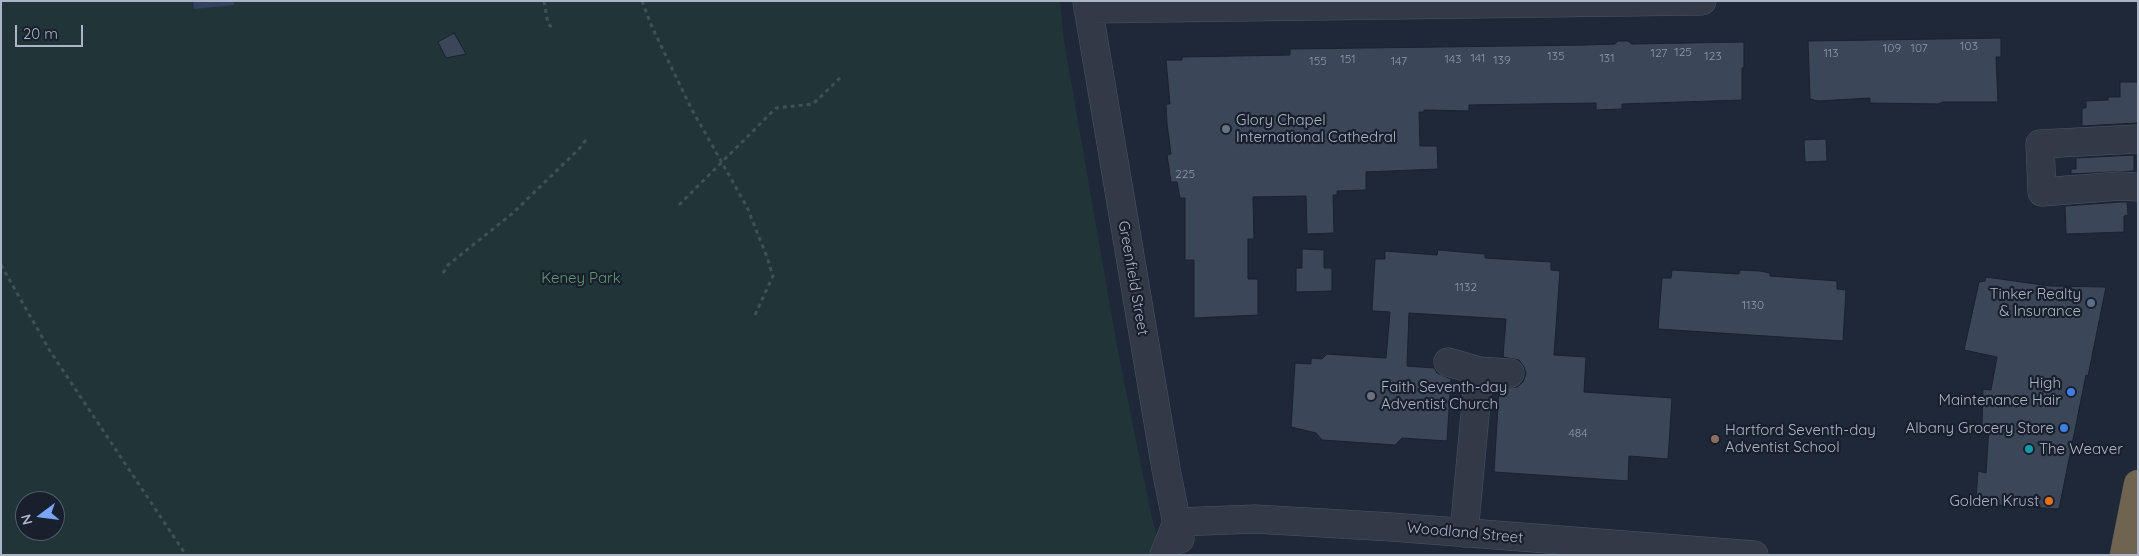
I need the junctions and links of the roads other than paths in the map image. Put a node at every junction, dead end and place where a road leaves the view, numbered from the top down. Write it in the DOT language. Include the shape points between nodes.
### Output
graph roads {
  1 [pos="1702,1"];
  2 [pos="1088,5"];
  3 [pos="2138,138"];
  4 [pos="2138,187"];
  5 [pos="1448,362"];
  6 [pos="1479,371"];
  7 [pos="1510,373"];
  8 [pos="2138,484"];
  9 [pos="1177,522"];
  10 [pos="1464,533"];
  11 [pos="1164,555"];
  12 [pos="1184,555"];
  13 [pos="1754,555"];
  14 [pos="2124,555"];
  1 -- 2 [label="street"];
  2 -- 9 [label="street, Greenfield Street"];
  3 -- 4 [label="street" via="2040,144 2042,192"];
  5 -- 6 [label="street"];
  6 -- 7 [label="street"];
  6 -- 10 [label="street"];
  8 -- 14 [label="highway"];
  9 -- 10 [label="street, Woodland Street" via="1255,519"];
  9 -- 11 [label="street"];
  9 -- 12 [label="street, Greenfield Street"];
  10 -- 13 [label="street, Woodland Street"];
}
